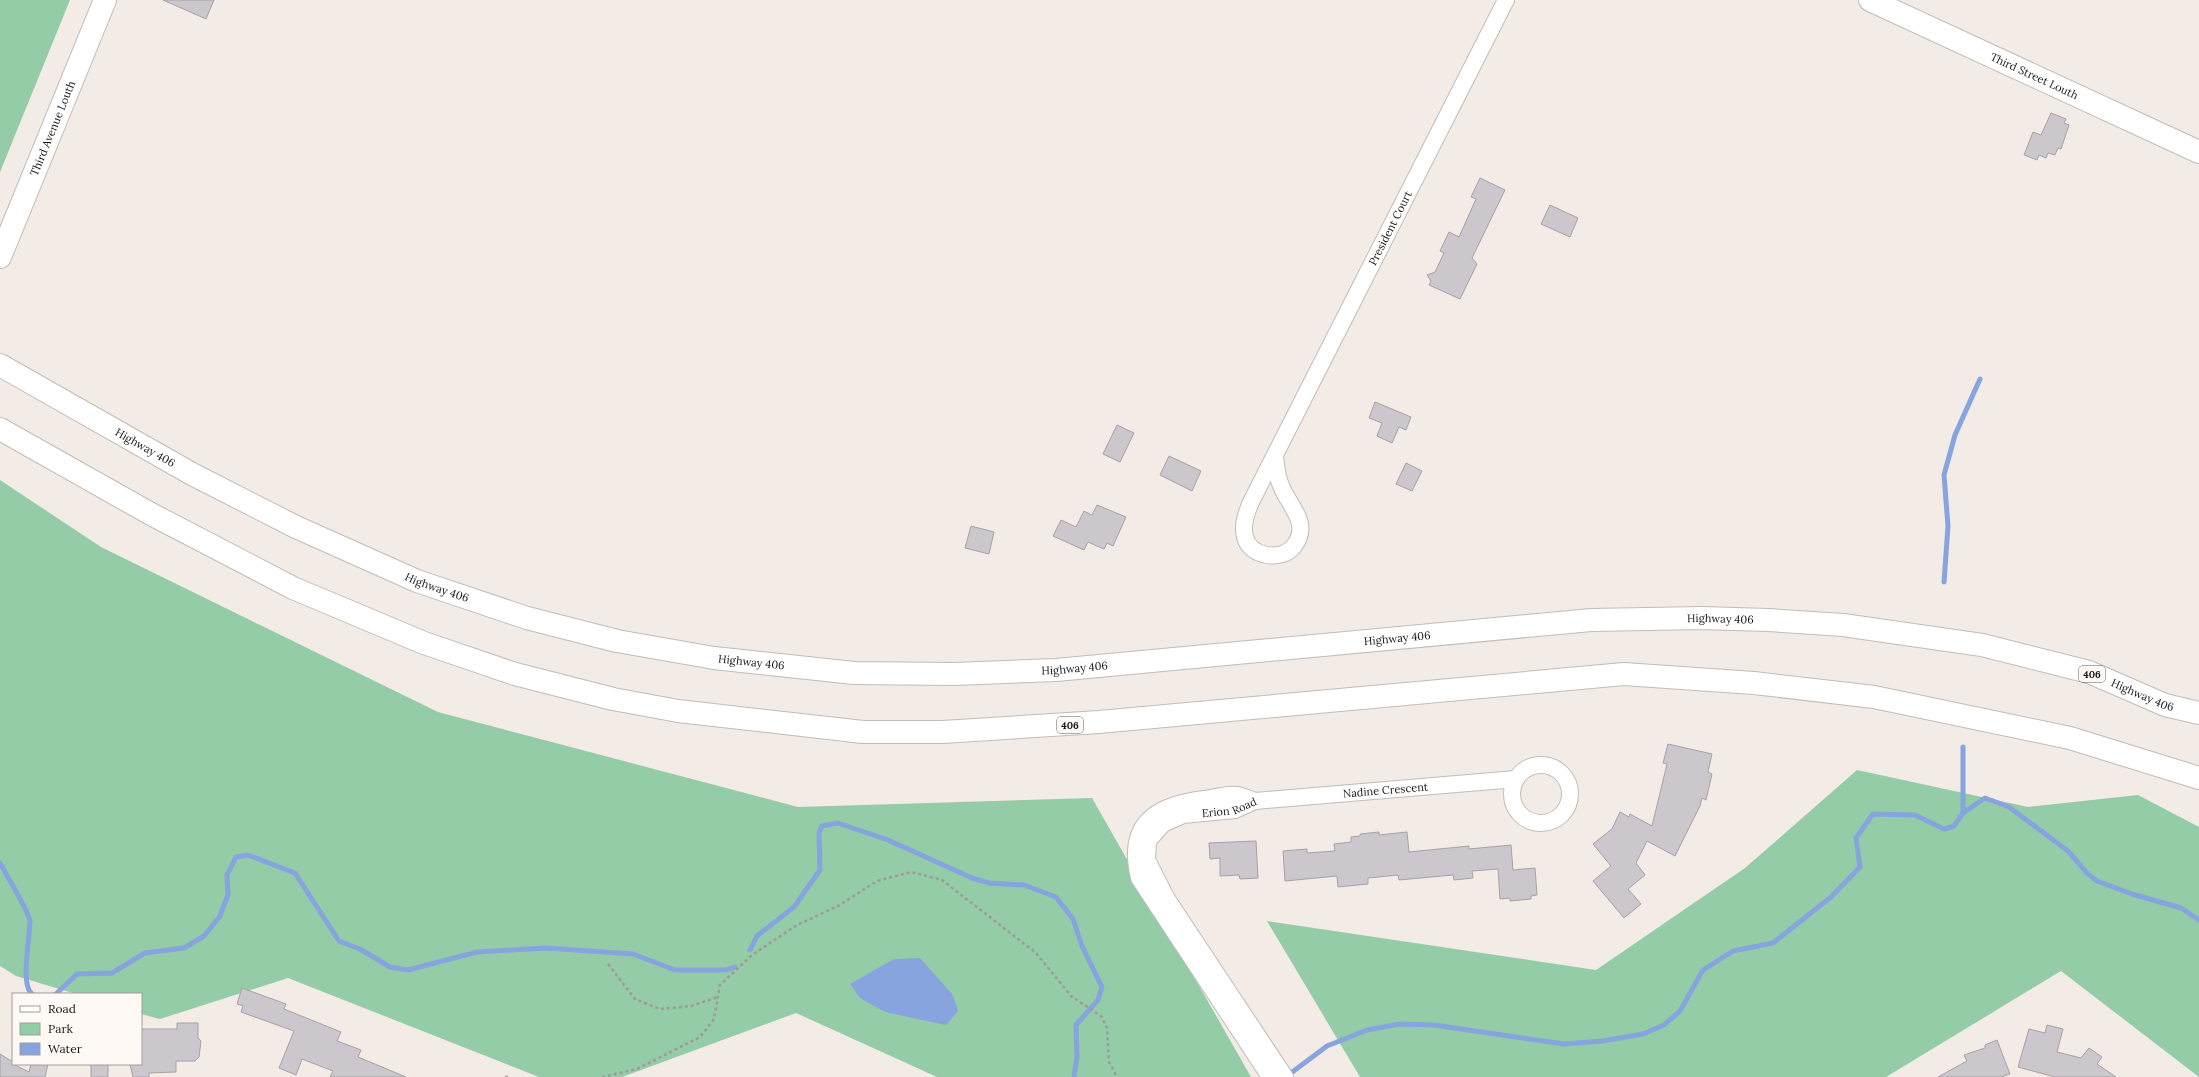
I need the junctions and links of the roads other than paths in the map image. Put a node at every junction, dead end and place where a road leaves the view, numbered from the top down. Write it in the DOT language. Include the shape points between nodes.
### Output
graph roads {
  1 [pos="105,0"];
  2 [pos="1506,0"];
  3 [pos="1870,0"];
  4 [pos="2199,152"];
  5 [pos="0,257"];
  6 [pos="0,365"];
  7 [pos="0,429"];
  8 [pos="1275,456"];
  9 [pos="2199,713"];
  10 [pos="2199,778"];
  11 [pos="1516,779"];
  12 [pos="1255,801"];
  13 [pos="1265,1059"];
  14 [pos="1270,1077"];
  15 [pos="1285,1077"];
  1 -- 5 [label="main road, Third Avenue Louth"];
  2 -- 8 [label="street, President Court"];
  3 -- 4 [label="main road, Third Street Louth"];
  6 -- 9 [label="main road, Highway 406 / 406" via="192,474 296,528 417,581 527,618 617,642 714,658 854,673 955,674 1056,670 1591,620 1760,620 1843,625 1982,645 2089,672 2165,705"];
  7 -- 10 [label="main road, 406" via="151,514 293,588 424,643 529,677 613,699 678,711 863,732 958,731 1091,723 1624,674 1754,683 1874,698 2070,738"];
  8 -- 8 [label="street, President Court" via="1250,504 1244,522 1245,539 1249,545 1260,553 1271,556 1291,550 1299,538 1301,528 1296,510 1278,480"];
  11 -- 12 [label="street, Nadine Crescent"];
  12 -- 13 [label="street, Erion Road" via="1237,795 1181,802 1163,808 1151,818 1139,834 1134,859 1139,878"];
  13 -- 14 [label="street, Erion Road"];
  13 -- 15 [label="street, Erion Road"];
}
